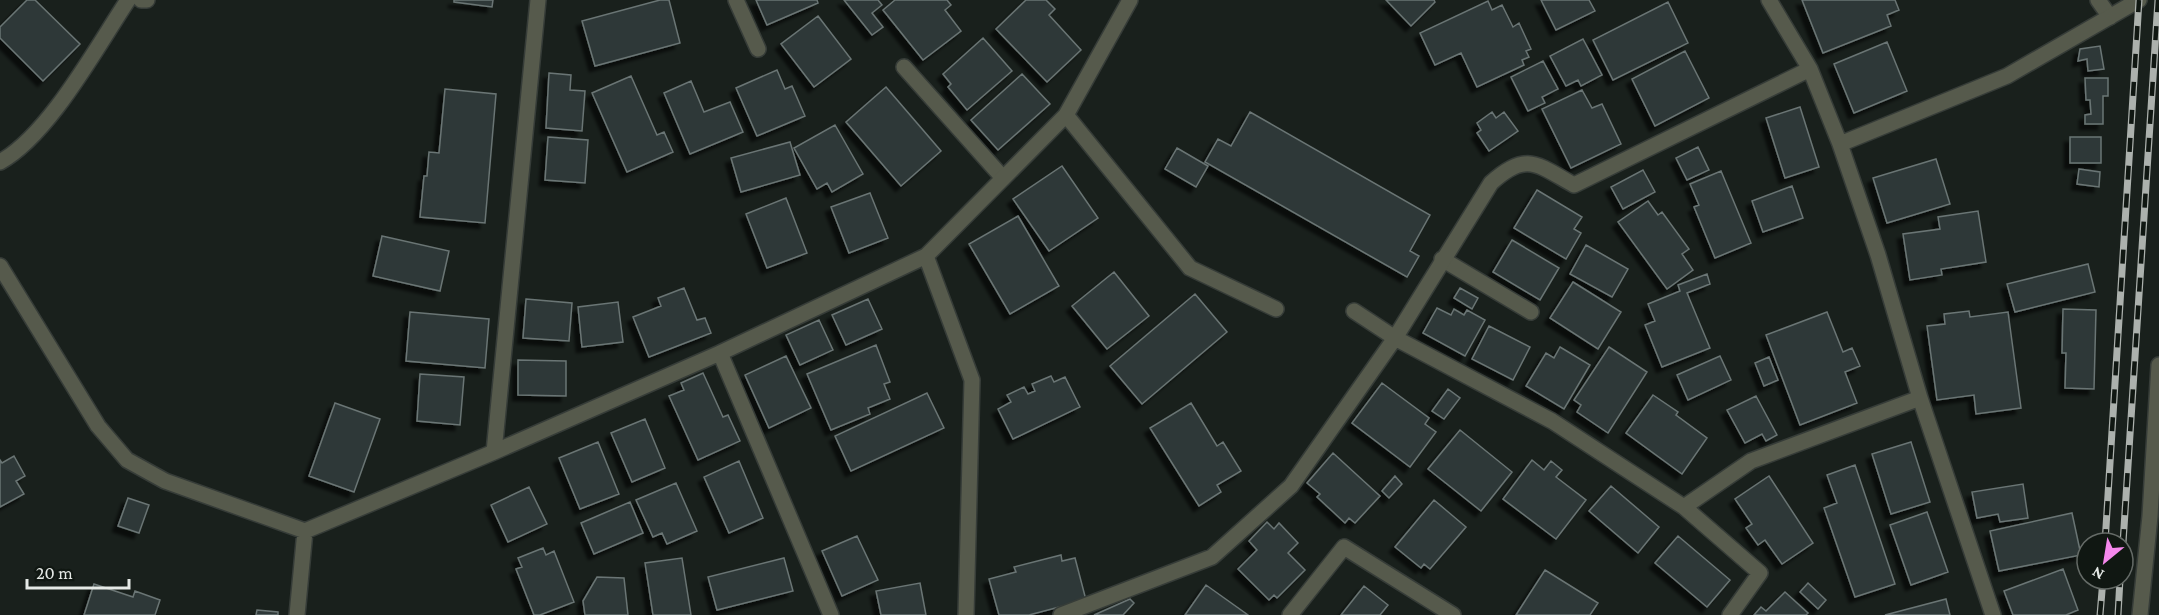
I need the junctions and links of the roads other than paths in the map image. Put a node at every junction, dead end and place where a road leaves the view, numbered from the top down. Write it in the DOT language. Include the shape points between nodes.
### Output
graph roads {
  1 [pos="128,0"];
  2 [pos="141,0"];
  3 [pos="147,0"];
  4 [pos="538,0"];
  5 [pos="736,0"];
  6 [pos="1130,0"];
  7 [pos="1769,0"];
  8 [pos="2098,0"];
  9 [pos="2139,0"];
  10 [pos="2109,17"];
  11 [pos="758,49"];
  12 [pos="904,67"];
  13 [pos="1810,69"];
  14 [pos="1066,115"];
  15 [pos="1840,144"];
  16 [pos="0,162"];
  17 [pos="1003,178"];
  18 [pos="926,256"];
  19 [pos="1442,260"];
  20 [pos="0,266"];
  21 [pos="1276,309"];
  22 [pos="1354,311"];
  23 [pos="1531,312"];
  24 [pos="1395,338"];
  25 [pos="720,352"];
  26 [pos="2159,365"];
  27 [pos="1920,398"];
  28 [pos="2158,408"];
  29 [pos="494,452"];
  30 [pos="1684,507"];
  31 [pos="305,531"];
  32 [pos="297,615"];
  33 [pos="831,615"];
  34 [pos="966,615"];
  35 [pos="1060,615"];
  36 [pos="1290,615"];
  37 [pos="1453,615"];
  38 [pos="1730,615"];
  39 [pos="1994,615"];
  40 [pos="2140,615"];
  1 -- 16 [label="street" via="41,128"];
  2 -- 3 [label="street"];
  4 -- 29 [label="street"];
  5 -- 11 [label="street"];
  6 -- 14 [label="street"];
  7 -- 13 [label="street"];
  8 -- 10 [label="street"];
  9 -- 10 [label="street"];
  10 -- 15 [label="street" via="2007,76"];
  12 -- 17 [label="street"];
  13 -- 15 [label="street"];
  13 -- 19 [label="street" via="1574,185 1528,162 1507,168 1491,183"];
  14 -- 17 [label="street"];
  14 -- 21 [label="street" via="1190,268"];
  15 -- 27 [label="street"];
  17 -- 18 [label="street"];
  18 -- 25 [label="street"];
  18 -- 34 [label="street" via="972,380"];
  19 -- 23 [label="street"];
  19 -- 24 [label="street"];
  20 -- 31 [label="street" via="98,426 127,460 165,481"];
  22 -- 24 [label="street"];
  24 -- 30 [label="street" via="1552,421"];
  24 -- 35 [label="street" via="1291,486 1212,557"];
  25 -- 29 [label="street"];
  25 -- 33 [label="street"];
  26 -- 28 [label="street"];
  27 -- 30 [label="street" via="1751,461"];
  27 -- 39 [label="street"];
  28 -- 40 [label="street"];
  29 -- 31 [label="street"];
  30 -- 38 [label="street" via="1760,573"];
  31 -- 32 [label="street"];
  36 -- 37 [label="street" via="1344,547"];
}
